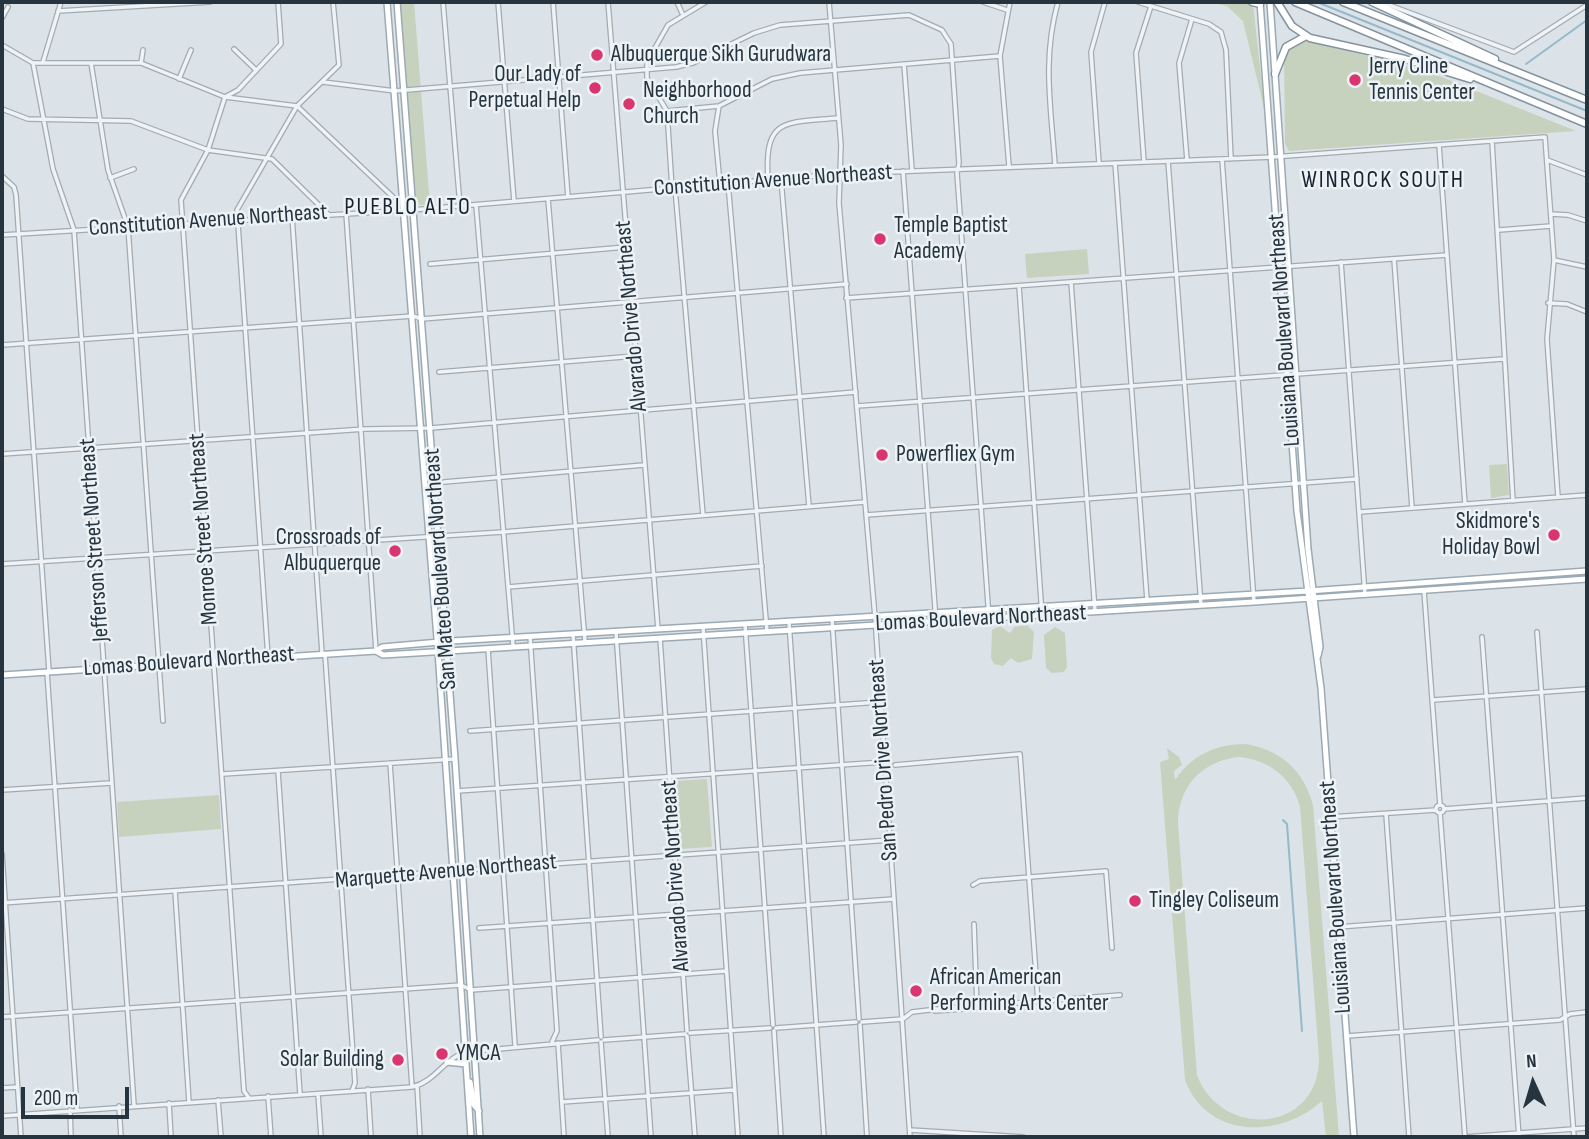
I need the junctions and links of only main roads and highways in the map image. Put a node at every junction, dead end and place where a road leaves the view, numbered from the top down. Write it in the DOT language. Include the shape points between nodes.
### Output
graph roads {
  1 [pos="387,2"];
  2 [pos="397,2"];
  3 [pos="1252,2"];
  4 [pos="1295,2"];
  5 [pos="1343,2"];
  6 [pos="1372,2"];
  7 [pos="1260,3"];
  8 [pos="1272,3"];
  9 [pos="1306,36"];
  10 [pos="1275,74"];
  11 [pos="1534,79"];
  12 [pos="1502,89"];
  13 [pos="1587,100"];
  14 [pos="1587,124"];
  15 [pos="1587,570"];
  16 [pos="1587,579"];
  17 [pos="1315,590"];
  18 [pos="1308,591"];
  19 [pos="1313,598"];
  20 [pos="446,642"];
  21 [pos="437,643"];
  22 [pos="376,650"];
  23 [pos="447,650"];
  24 [pos="438,651"];
  25 [pos="2,676"];
  26 [pos="447,1062"];
  27 [pos="466,1064"];
  28 [pos="467,1077"];
  29 [pos="479,1111"];
  30 [pos="471,1137"];
  31 [pos="480,1137"];
  32 [pos="1354,1137"];
  1 -- 21 [label="main road, San Mateo Boulevard Northeast"];
  2 -- 20 [label="main road, San Mateo Boulevard Northeast"];
  3 -- 7 [label="highway"];
  4 -- 12 [label="highway"];
  5 -- 11 [label="highway"];
  6 -- 11 [label="highway"];
  7 -- 18 [label="main road, Louisiana Boulevard Northeast" via="1295,483"];
  8 -- 9 [label="highway"];
  8 -- 10 [label="main road, Louisiana Boulevard Northeast"];
  9 -- 10 [label="highway" via="1286,47"];
  9 -- 12 [label="highway" via="1405,59"];
  10 -- 17 [label="main road, Louisiana Boulevard Northeast"];
  11 -- 13 [label="highway"];
  12 -- 14 [label="highway"];
  15 -- 17 [label="main road, Lomas Boulevard Northeast"];
  16 -- 19 [label="main road, Lomas Boulevard Northeast"];
  17 -- 18 [label="main road, Lomas Boulevard Northeast"];
  17 -- 19 [label="main road, Louisiana Boulevard Northeast"];
  18 -- 19 [label="main road, Louisiana Boulevard Northeast"];
  18 -- 20 [label="main road, Lomas Boulevard Northeast"];
  19 -- 23 [label="main road, Lomas Boulevard Northeast"];
  19 -- 32 [label="main road, Louisiana Boulevard Northeast" via="1321,648 1318,656"];
  20 -- 21 [label="main road, Lomas Boulevard Northeast"];
  20 -- 23 [label="main road, San Mateo Boulevard Northeast"];
  21 -- 22 [label="main road, Lomas Boulevard Northeast"];
  21 -- 24 [label="main road, San Mateo Boulevard Northeast"];
  22 -- 24 [label="main road, Lomas Boulevard Northeast" via="383,655"];
  22 -- 25 [label="main road, Lomas Boulevard Northeast"];
  23 -- 24 [label="main road, Lomas Boulevard Northeast"];
  23 -- 29 [label="main road, San Mateo Boulevard Northeast"];
  24 -- 27 [label="main road, San Mateo Boulevard Northeast"];
  26 -- 27 [label="main road"];
  27 -- 28 [label="main road, San Mateo Boulevard Northeast"];
  28 -- 29 [label="main road"];
  28 -- 30 [label="main road, San Mateo Boulevard Northeast"];
  29 -- 31 [label="main road, San Mateo Boulevard Northeast"];
}
